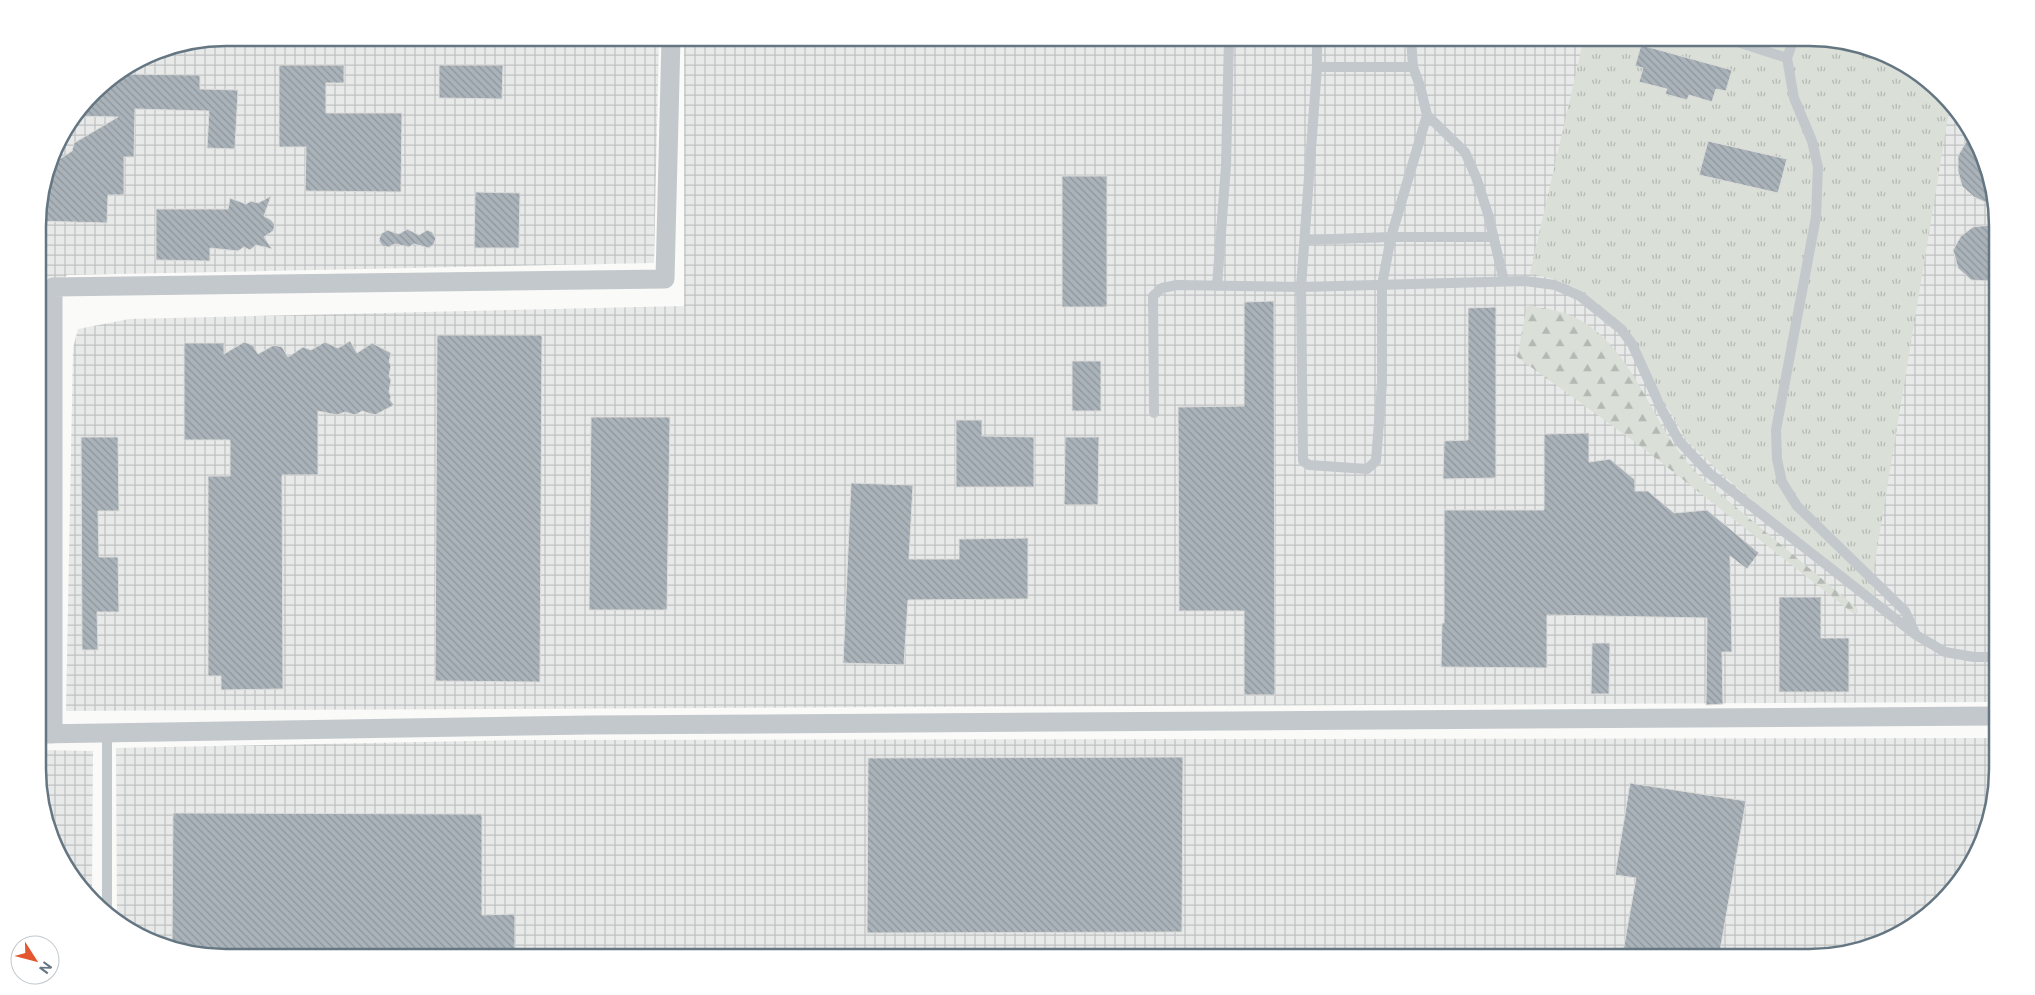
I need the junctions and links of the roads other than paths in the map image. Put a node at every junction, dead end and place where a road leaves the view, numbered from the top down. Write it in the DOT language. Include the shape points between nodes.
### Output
graph roads {
  1 [pos="671,46"];
  2 [pos="1229,46"];
  3 [pos="1316,46"];
  4 [pos="1412,46"];
  5 [pos="1750,46"];
  6 [pos="1791,46"];
  7 [pos="1787,58"];
  8 [pos="1317,67"];
  9 [pos="1413,67"];
  10 [pos="1427,116"];
  11 [pos="1391,237"];
  12 [pos="1494,237"];
  13 [pos="1305,240"];
  14 [pos="1504,281"];
  15 [pos="1382,285"];
  16 [pos="1217,286"];
  17 [pos="1302,287"];
  18 [pos="1154,412"];
  19 [pos="1916,635"];
  20 [pos="1989,657"];
  21 [pos="1989,716"];
  22 [pos="107,733"];
  23 [pos="46,734"];
  24 [pos="107,903"];
  1 -- 23 [label="street" via="665,280 53,287"];
  2 -- 16 [label="lane" via="1226,166"];
  3 -- 8 [label="lane"];
  4 -- 9 [label="lane"];
  5 -- 7 [label="lane"];
  6 -- 7 [label="lane"];
  7 -- 19 [label="lane" via="1794,98 1812,141 1818,167 1816,217 1776,430 1782,482 1797,506 1905,611"];
  8 -- 9 [label="lane"];
  8 -- 13 [label="lane"];
  9 -- 10 [label="lane"];
  10 -- 11 [label="lane"];
  10 -- 12 [label="lane" via="1465,152"];
  11 -- 12 [label="lane"];
  11 -- 13 [label="lane"];
  11 -- 15 [label="lane"];
  12 -- 14 [label="lane"];
  13 -- 17 [label="lane"];
  14 -- 15 [label="lane"];
  14 -- 19 [label="lane" via="1555,285 1580,296 1607,316 1632,344 1679,442 1703,467"];
  15 -- 17 [label="lane"];
  15 -- 17 [label="lane" via="1382,383 1376,461 1367,469 1309,465 1303,461"];
  16 -- 17 [label="lane"];
  16 -- 18 [label="lane" via="1177,285 1162,288 1153,296"];
  19 -- 20 [label="lane" via="1945,652"];
  21 -- 22 [label="street" via="589,725"];
  22 -- 23 [label="street"];
  22 -- 24 [label="lane"];
}
